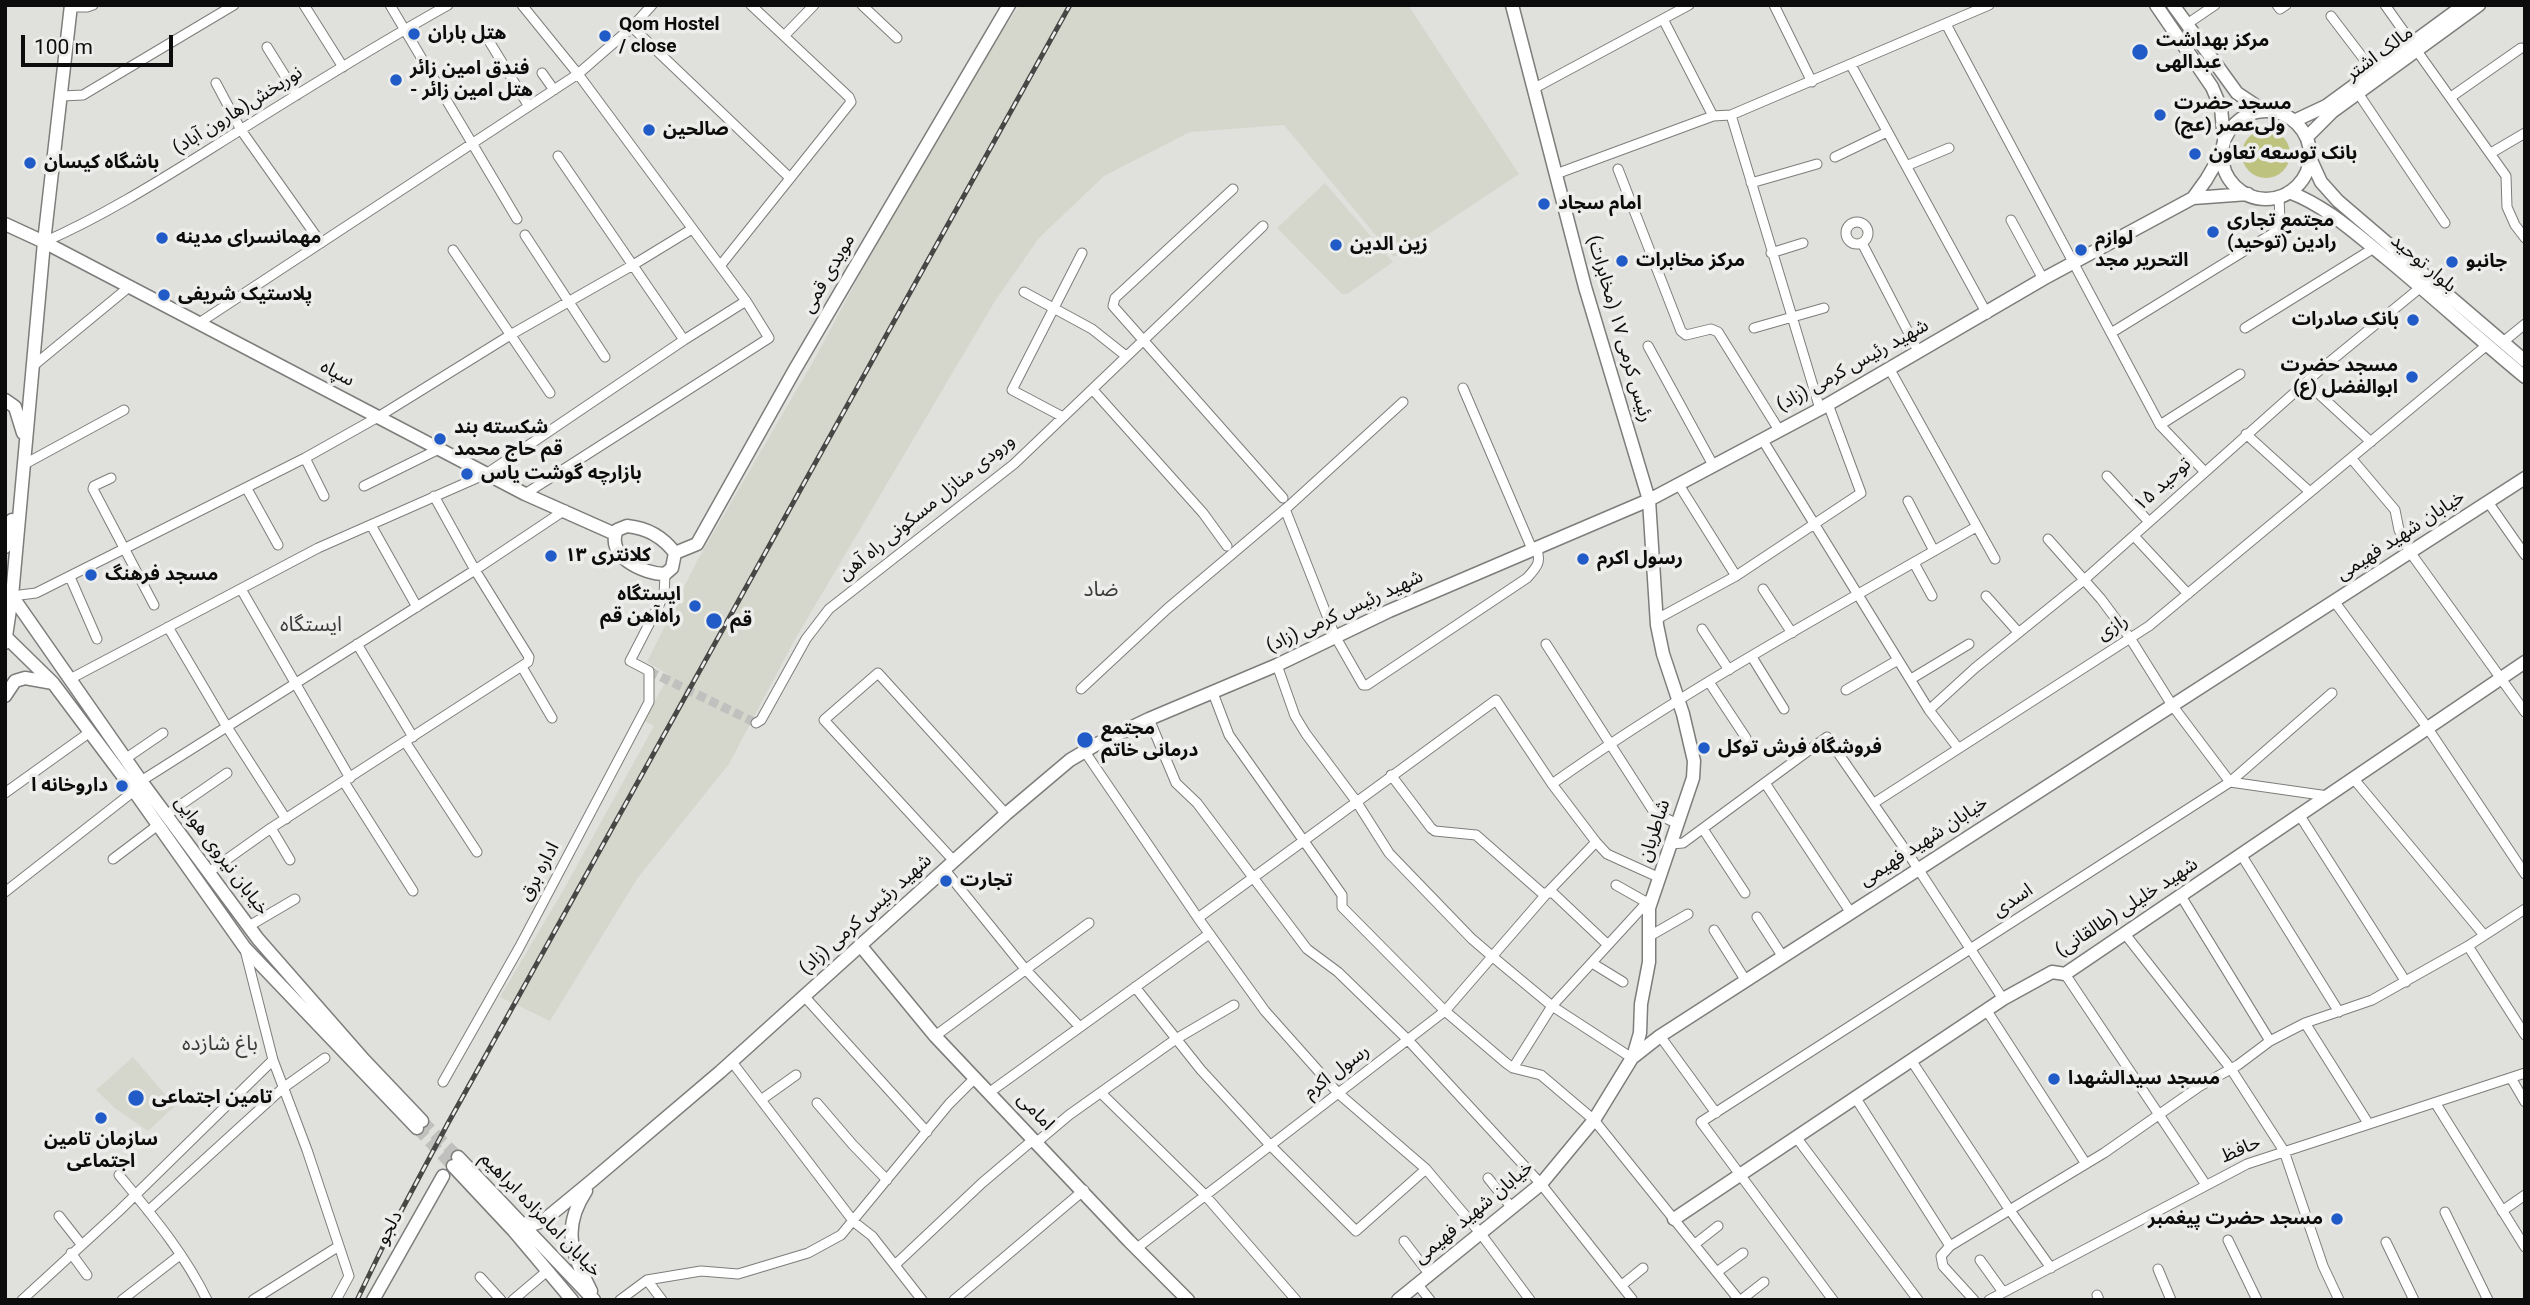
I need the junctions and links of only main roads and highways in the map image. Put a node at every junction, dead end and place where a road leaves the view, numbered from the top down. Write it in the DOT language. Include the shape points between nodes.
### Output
graph roads {
  1 [pos="1009,5"];
  2 [pos="1511,5"];
  3 [pos="2156,5"];
  4 [pos="2173,5"];
  5 [pos="2463,5"];
  6 [pos="2479,5"];
  7 [pos="71,6"];
  8 [pos="2414,47"];
  9 [pos="2264,111"];
  10 [pos="2294,121"];
  11 [pos="2307,137"];
  12 [pos="2224,146"];
  13 [pos="2310,158"];
  14 [pos="2248,194"];
  15 [pos="2284,194"];
  16 [pos="2193,198"];
  17 [pos="8,228"];
  18 [pos="44,242"];
  19 [pos="2525,360"];
  20 [pos="2525,377"];
  21 [pos="5,400"];
  22 [pos="25,443"];
  23 [pos="2525,478"];
  24 [pos="21,489"];
  25 [pos="1649,500"];
  26 [pos="615,534"];
  27 [pos="5,547"];
  28 [pos="675,553"];
  29 [pos="12,596"];
  30 [pos="1657,619"];
  31 [pos="6,639"];
  32 [pos="2525,662"];
  33 [pos="53,682"];
  34 [pos="5,696"];
  35 [pos="137,786"];
  36 [pos="162,820"];
  37 [pos="860,945"];
  38 [pos="1632,1058"];
  39 [pos="443,1176"];
  40 [pos="594,1179"];
  41 [pos="1674,1219"];
  42 [pos="521,1223"];
  43 [pos="373,1300"];
  44 [pos="572,1300"];
  45 [pos="594,1300"];
  46 [pos="1188,1300"];
  47 [pos="1398,1300"];
  1 -- 28 [label="main road, مویدی قمی" via="697,544"];
  2 -- 25 [label="main road, رئیس کرمی ۱۷ (مخابرات)" via="1585,287"];
  3 -- 12 [label="main road" via="2212,87 2221,107"];
  4 -- 9 [label="main road" via="2237,93"];
  5 -- 8 [label="main road, مالک اشتر"];
  6 -- 8 [label="main road, مالک اشتر"];
  7 -- 18 [label="main road"];
  8 -- 10 [label="main road, مالک اشتر" via="2326,106"];
  8 -- 11 [label="main road, مالک اشتر"];
  9 -- 10 [label="main road"];
  9 -- 12 [label="main road" via="2236,123"];
  10 -- 11 [label="main road"];
  11 -- 13 [label="main road"];
  12 -- 14 [label="main road" via="2223,162 2231,181"];
  12 -- 16 [label="main road"];
  13 -- 15 [label="main road" via="2304,178"];
  13 -- 19 [label="main road, بلوار توحید" via="2321,182 2338,201"];
  14 -- 15 [label="main road" via="2269,198"];
  14 -- 16 [label="main road"];
  15 -- 20 [label="main road, بلوار توحید" via="2309,200 2329,212"];
  16 -- 25 [label="main road, شهید رئیس کرمی (زاد)" via="1824,407"];
  17 -- 18 [label="main road, سپاه"];
  18 -- 22 [label="main road"];
  18 -- 26 [label="main road, سپاه" via="525,494"];
  21 -- 22 [label="main road" via="15,407"];
  22 -- 24 [label="main road"];
  23 -- 38 [label="main road, خیابان شهید فهیمی" via="1918,868"];
  24 -- 27 [label="main road"];
  24 -- 29 [label="main road"];
  25 -- 30 [label="main road, رئیس کرمی ۱۷ (مخابرات)"];
  25 -- 37 [label="main road, شهید رئیس کرمی (زاد)" via="1110,737 1070,760"];
  26 -- 28 [label="main road" via="627,526 641,527"];
  26 -- 28 [label="main road" via="616,550 654,574 672,569"];
  29 -- 31 [label="main road"];
  29 -- 35 [label="main road, خیابان نیروی هوایی" via="125,759"];
  30 -- 38 [label="main road, شاطریان" via="1662,654 1694,761 1693,778 1649,899 1649,962"];
  31 -- 33 [label="main road, خیابان نیروی هوایی"];
  32 -- 41 [label="main road, شهید خلیلی (طالقانی)" via="2065,974 2052,972 2003,999"];
  33 -- 34 [label="main road" via="25,678 15,681"];
  33 -- 35 [label="main road, خیابان نیروی هوایی"];
  35 -- 36 [label="main road, خیابان نیروی هوایی"];
  36 -- 36 [label="main road, خیابان نیروی هوایی" via="209,872 249,926 419,1124 245,948"];
  37 -- 40 [label="main road, شهید رئیس کرمی (زاد)"];
  37 -- 46 [label="main road, امامی" via="935,1036"];
  38 -- 47 [label="main road, خیابان شهید فهیمی" via="1594,1120 1541,1184"];
  39 -- 43 [label="main road, دلجو"];
  40 -- 42 [label="main road, شهید رئیس کرمی (زاد)" via="543,1221 531,1226"];
  40 -- 45 [label="main road" via="571,1224 574,1254"];
  42 -- 44 [label="main road, خیابان امامزاده ابراهیم" via="456,1161"];
  42 -- 45 [label="main road, خیابان امامزاده ابراهیم"];
}
